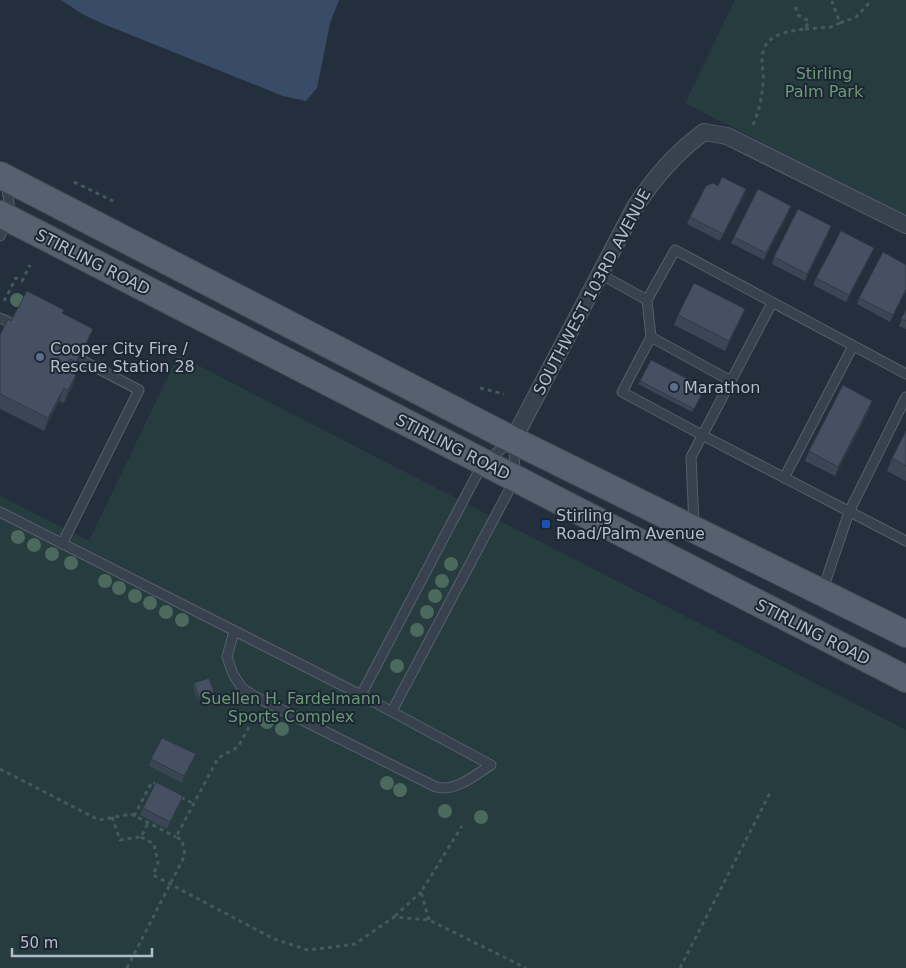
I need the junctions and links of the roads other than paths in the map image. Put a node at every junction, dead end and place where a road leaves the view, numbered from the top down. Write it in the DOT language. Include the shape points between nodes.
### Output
graph roads {
  1 [pos="2,176"];
  2 [pos="3,223"];
  3 [pos="906,225"];
  4 [pos="600,274"];
  5 [pos="647,300"];
  6 [pos="772,303"];
  7 [pos="0,318"];
  8 [pos="26,331"];
  9 [pos="651,337"];
  10 [pos="853,346"];
  11 [pos="61,349"];
  12 [pos="906,374"];
  13 [pos="731,381"];
  14 [pos="906,397"];
  15 [pos="702,435"];
  16 [pos="513,440"];
  17 [pos="482,463"];
  18 [pos="784,478"];
  19 [pos="515,479"];
  20 [pos="0,512"];
  21 [pos="849,512"];
  22 [pos="694,530"];
  23 [pos="906,541"];
  24 [pos="62,544"];
  25 [pos="822,591"];
  26 [pos="234,631"];
  27 [pos="906,634"];
  28 [pos="906,679"];
  29 [pos="360,695"];
  30 [pos="392,711"];
  1 -- 2 [label="lane" via="8,193"];
  1 -- 16 [label="main road, STIRLING ROAD"];
  2 -- 17 [label="main road, STIRLING ROAD"];
  3 -- 4 [label="street, SOUTHWEST 103RD AVENUE" via="727,136 704,132 685,146 654,179 635,207"];
  4 -- 5 [label="lane"];
  4 -- 16 [label="street, SOUTHWEST 103RD AVENUE"];
  5 -- 6 [label="lane" via="675,250"];
  5 -- 9 [label="lane"];
  6 -- 10 [label="lane"];
  6 -- 13 [label="lane"];
  7 -- 8 [label="lane"];
  9 -- 13 [label="lane"];
  9 -- 15 [label="lane" via="622,392"];
  10 -- 12 [label="lane"];
  10 -- 18 [label="lane"];
  11 -- 24 [label="lane" via="139,390"];
  13 -- 15 [label="lane"];
  14 -- 21 [label="lane"];
  15 -- 18 [label="lane"];
  15 -- 22 [label="lane" via="691,457"];
  16 -- 17 [label="lane"];
  16 -- 19 [label="lane"];
  16 -- 22 [label="main road, STIRLING ROAD"];
  17 -- 19 [label="main road, STIRLING ROAD"];
  17 -- 29 [label="lane"];
  18 -- 21 [label="lane"];
  19 -- 28 [label="main road, STIRLING ROAD"];
  19 -- 30 [label="lane"];
  20 -- 24 [label="lane"];
  21 -- 23 [label="lane"];
  21 -- 25 [label="lane"];
  22 -- 25 [label="main road, STIRLING ROAD"];
  24 -- 26 [label="lane"];
  25 -- 27 [label="main road, STIRLING ROAD"];
  26 -- 29 [label="lane"];
  26 -- 30 [label="lane" via="227,657 242,688 254,696 436,787 444,789 464,783 491,765"];
  29 -- 30 [label="lane"];
}
